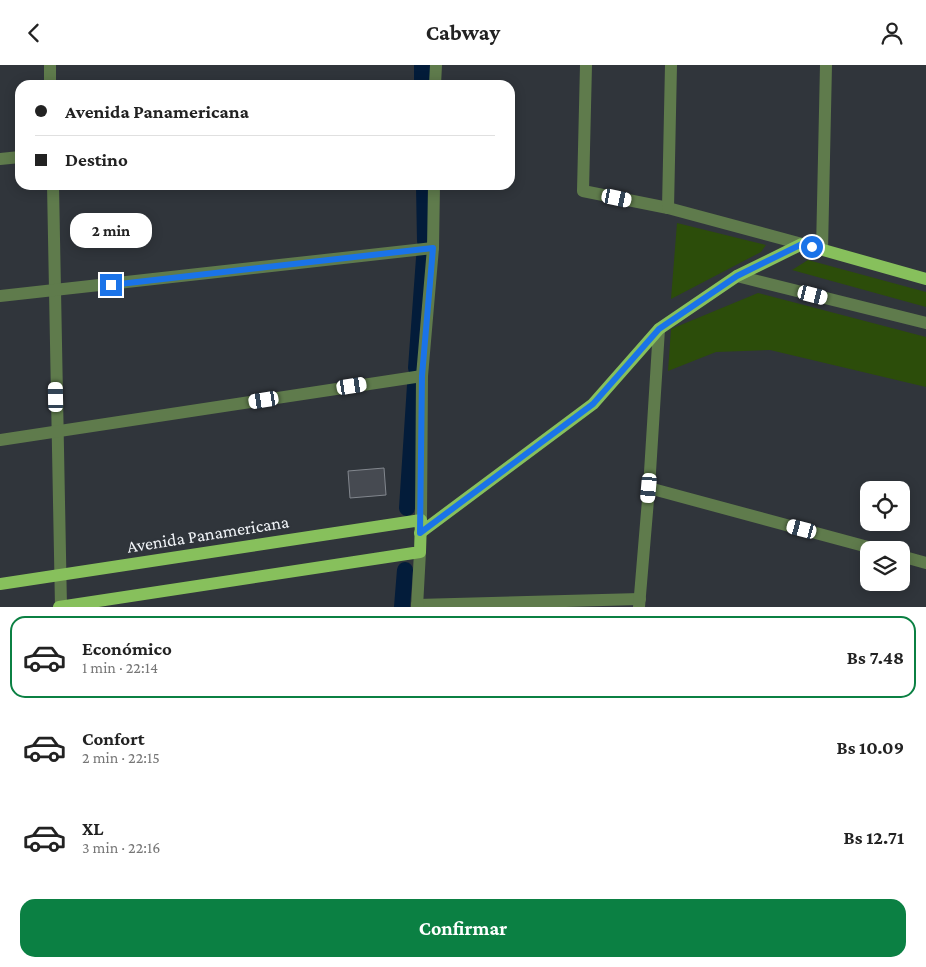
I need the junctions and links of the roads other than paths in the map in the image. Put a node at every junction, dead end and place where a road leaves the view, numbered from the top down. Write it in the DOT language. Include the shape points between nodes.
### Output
graph roads {
  1 [pos="50,65"];
  2 [pos="436,65"];
  3 [pos="586,65"];
  4 [pos="671,65"];
  5 [pos="826,65"];
  6 [pos="50,80"];
  7 [pos="435,80"];
  8 [pos="15,158"];
  9 [pos="0,159"];
  10 [pos="53,190"];
  11 [pos="434,190"];
  12 [pos="668,209"];
  13 [pos="802,244"];
  14 [pos="433,248"];
  15 [pos="822,249"];
  16 [pos="737,276"];
  17 [pos="926,279"];
  18 [pos="54,291"];
  19 [pos="0,296"];
  20 [pos="926,323"];
  21 [pos="659,329"];
  22 [pos="422,376"];
  23 [pos="57,432"];
  24 [pos="0,440"];
  25 [pos="649,488"];
  26 [pos="420,520"];
  27 [pos="420,533"];
  28 [pos="860,545"];
  29 [pos="420,552"];
  30 [pos="910,559"];
  31 [pos="926,563"];
  32 [pos="62,574"];
  33 [pos="0,584"];
  34 [pos="639,603"];
  35 [pos="417,606"];
  36 [pos="60,607"];
  1 -- 6 [label="street"];
  2 -- 7 [label="street"];
  3 -- 12 [label="street" via="582,191"];
  4 -- 12 [label="street"];
  5 -- 15 [label="street"];
  8 -- 9 [label="street"];
  10 -- 18 [label="street"];
  11 -- 14 [label="street"];
  12 -- 13 [label="street"];
  13 -- 15 [label="main road"];
  13 -- 16 [label="main road"];
  14 -- 18 [label="street"];
  14 -- 22 [label="street"];
  15 -- 17 [label="main road"];
  16 -- 20 [label="street"];
  16 -- 21 [label="main road"];
  18 -- 19 [label="street"];
  18 -- 23 [label="street"];
  21 -- 25 [label="street"];
  21 -- 27 [label="main road" via="593,404"];
  22 -- 23 [label="street"];
  22 -- 26 [label="street"];
  23 -- 24 [label="street"];
  23 -- 32 [label="street"];
  25 -- 28 [label="street"];
  25 -- 34 [label="street"];
  26 -- 27 [label="main road"];
  26 -- 32 [label="main road, Avenida Panamericana"];
  27 -- 29 [label="main road"];
  29 -- 35 [label="street"];
  29 -- 36 [label="main road"];
  30 -- 31 [label="street"];
  32 -- 33 [label="main road, Avenida Panamericana"];
  32 -- 36 [label="street"];
  34 -- 35 [label="street"];
}
